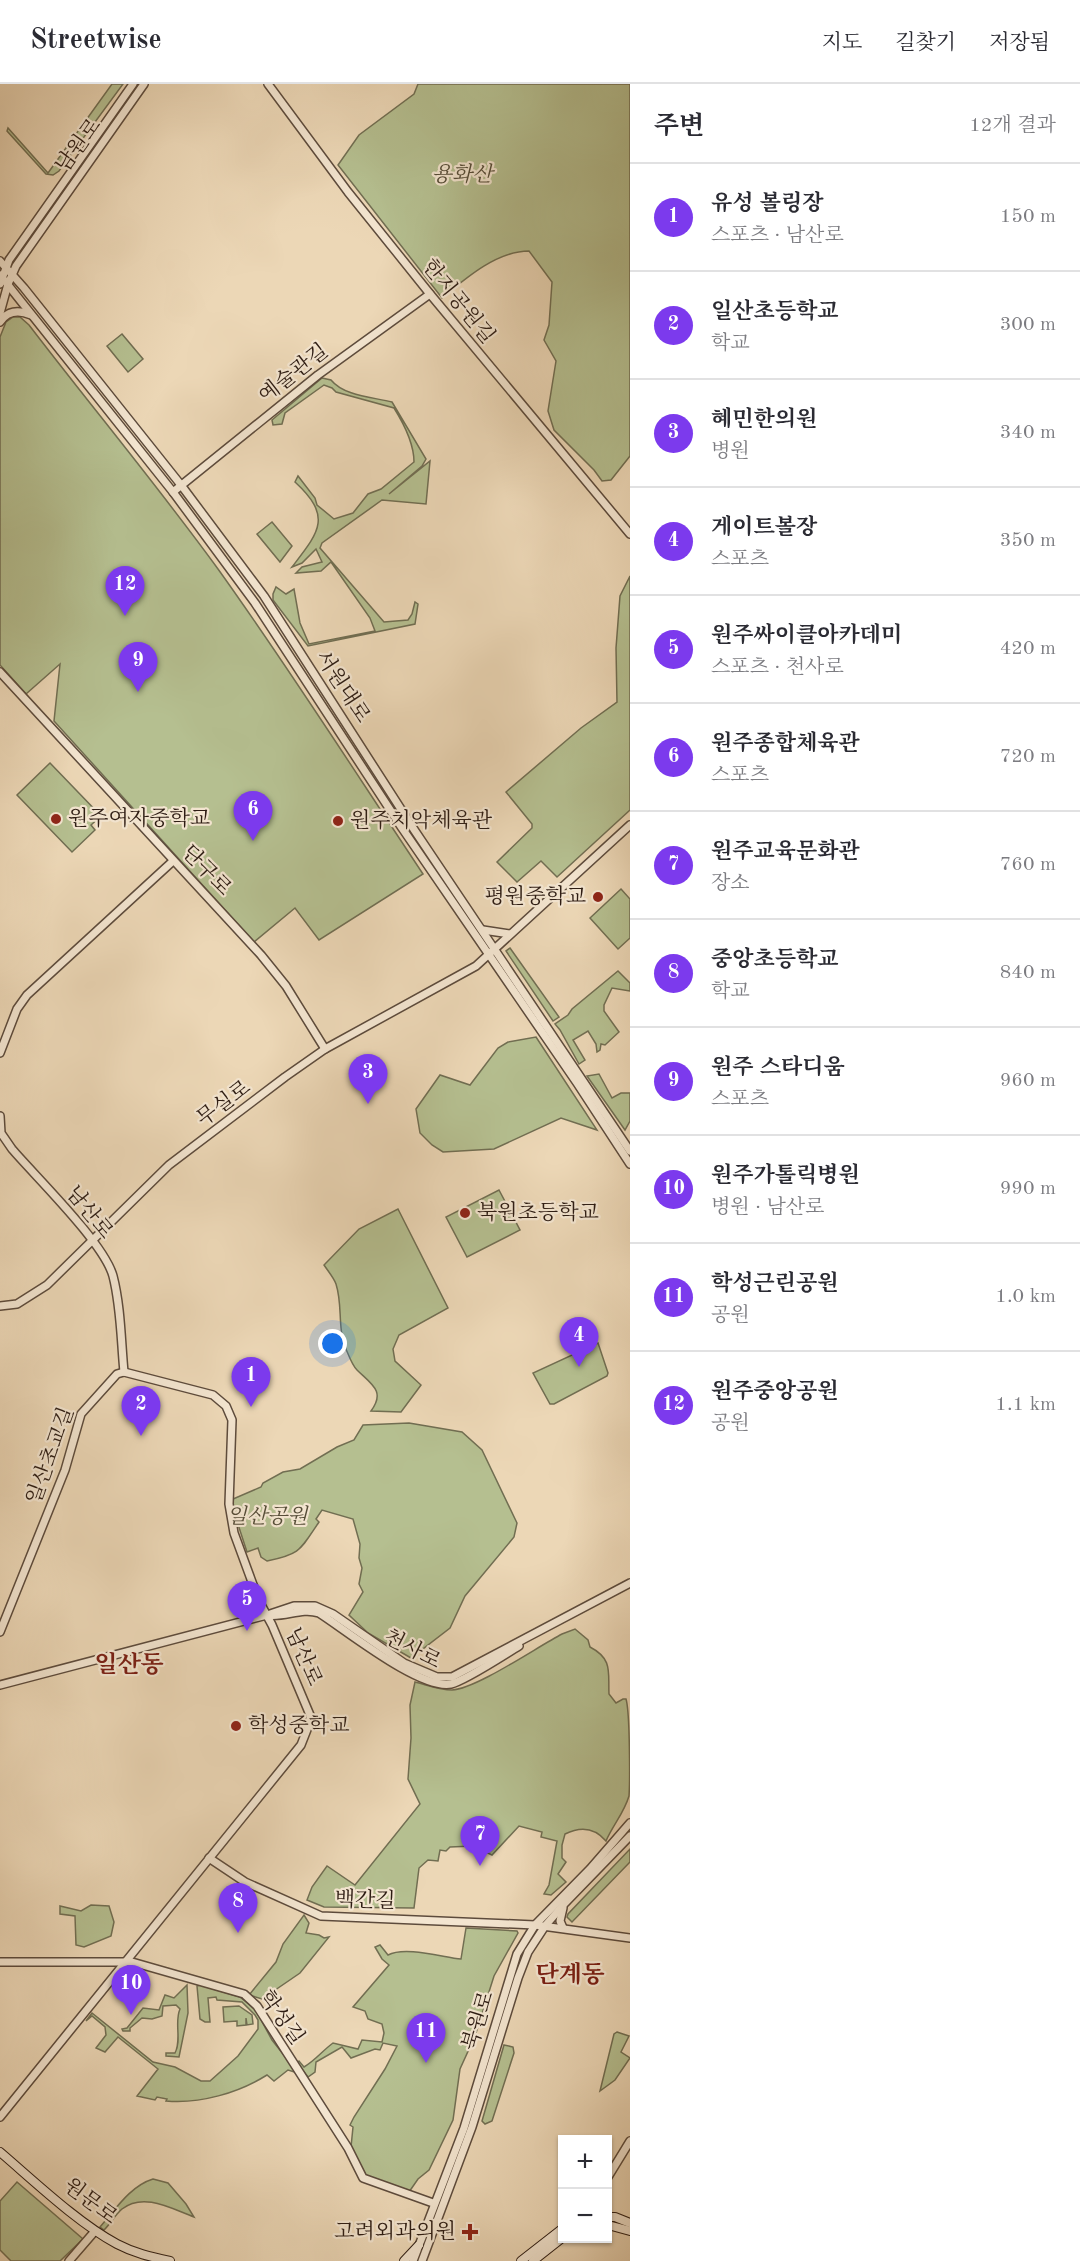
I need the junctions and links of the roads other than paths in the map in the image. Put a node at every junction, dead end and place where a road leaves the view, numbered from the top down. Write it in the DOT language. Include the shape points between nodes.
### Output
graph roads {
  1 [pos="133,84"];
  2 [pos="144,84"];
  3 [pos="268,84"];
  4 [pos="56,190"];
  5 [pos="62,197"];
  6 [pos="2,264"];
  7 [pos="12,273"];
  8 [pos="2,280"];
  9 [pos="430,294"];
  10 [pos="0,313"];
  11 [pos="32,315"];
  12 [pos="0,322"];
  13 [pos="181,485"];
  14 [pos="173,492"];
  15 [pos="630,534"];
  16 [pos="264,596"];
  17 [pos="255,603"];
  18 [pos="301,653"];
  19 [pos="292,658"];
  20 [pos="0,672"];
  21 [pos="368,758"];
  22 [pos="360,763"];
  23 [pos="630,825"];
  24 [pos="174,861"];
  25 [pos="483,930"];
  26 [pos="510,934"];
  27 [pos="495,948"];
  28 [pos="489,954"];
  29 [pos="325,1049"];
  30 [pos="0,1053"];
  31 [pos="0,1116"];
  32 [pos="630,1151"];
  33 [pos="630,1164"];
  34 [pos="92,1240"];
  35 [pos="0,1306"];
  36 [pos="124,1372"];
  37 [pos="630,1578"];
  38 [pos="630,1583"];
  39 [pos="630,1589"];
  40 [pos="614,1591"];
  41 [pos="267,1615"];
  42 [pos="0,1632"];
  43 [pos="0,1685"];
  44 [pos="630,1823"];
  45 [pos="630,1836"];
  46 [pos="209,1858"];
  47 [pos="565,1903"];
  48 [pos="535,1925"];
  49 [pos="545,1926"];
  50 [pos="563,1928"];
  51 [pos="630,1938"];
  52 [pos="0,1962"];
  53 [pos="126,1962"];
  54 [pos="0,2117"];
  55 [pos="630,2141"];
  56 [pos="0,2152"];
  57 [pos="612,2170"];
  58 [pos="433,2203"];
  59 [pos="612,2217"];
  60 [pos="630,2223"];
  61 [pos="612,2226"];
  62 [pos="95,2231"];
  63 [pos="630,2231"];
  64 [pos="558,2232"];
  65 [pos="558,2241"];
  66 [pos="423,2246"];
  67 [pos="69,2261"];
  68 [pos="170,2261"];
  69 [pos="404,2261"];
  70 [pos="413,2261"];
  71 [pos="424,2261"];
  72 [pos="521,2261"];
  73 [pos="533,2261"];
  1 -- 4 [label="street, 남원로"];
  2 -- 5 [label="street, 남원로"];
  3 -- 9 [label="street, 한지공원길"];
  4 -- 5 [label="street, 남원로"];
  4 -- 6 [label="street, 남원로"];
  5 -- 7 [label="street, 남원로"];
  6 -- 7 [label="street, 서원대로"];
  6 -- 8 [label="street, 남원로"];
  7 -- 8 [label="street, 남원로"];
  7 -- 13 [label="street, 서원대로"];
  8 -- 10 [label="street, 남원로"];
  8 -- 11 [label="street, 서원대로"];
  9 -- 13 [label="street, 예술관길" via="318,375"];
  9 -- 15 [label="street, 한지공원길"];
  11 -- 12 [label="street" via="11,312"];
  11 -- 14 [label="street, 서원대로"];
  13 -- 14 [label="street, 예술관길"];
  13 -- 16 [label="street, 서원대로"];
  14 -- 17 [label="street, 서원대로"];
  16 -- 17 [label="street"];
  16 -- 18 [label="street, 서원대로"];
  17 -- 19 [label="street, 서원대로"];
  18 -- 19 [label="street"];
  18 -- 21 [label="street, 서원대로"];
  19 -- 22 [label="street, 서원대로"];
  20 -- 24 [label="street, 단구로"];
  21 -- 22 [label="street"];
  21 -- 25 [label="street, 서원대로"];
  22 -- 28 [label="street, 서원대로"];
  23 -- 26 [label="street"];
  24 -- 29 [label="street, 단구로" via="278,975"];
  24 -- 30 [label="street" via="27,995 17,1009"];
  25 -- 26 [label="street"];
  25 -- 27 [label="street, 서원대로"];
  26 -- 27 [label="street"];
  27 -- 28 [label="street, 무실로"];
  27 -- 32 [label="street, 서원대로"];
  28 -- 29 [label="street, 무실로" via="476,966"];
  28 -- 33 [label="street, 서원대로"];
  29 -- 34 [label="street, 무실로" via="169,1166"];
  31 -- 34 [label="street, 남산로" via="1,1133 12,1149"];
  34 -- 35 [label="street, 무실로" via="46,1285 16,1304"];
  34 -- 36 [label="street, 남산로" via="112,1274"];
  36 -- 41 [label="street, 남산로" via="213,1395 226,1407 232,1420 232,1525"];
  36 -- 42 [label="street, 일산초교길" via="117,1374 81,1414 66,1470"];
  37 -- 40 [label="street"];
  38 -- 40 [label="street, 천사로"];
  39 -- 40 [label="street"];
  40 -- 41 [label="street, 천사로" via="459,1681 447,1684 401,1668 314,1608"];
  41 -- 43 [label="street, 천사로"];
  41 -- 46 [label="street, 남산로" via="310,1722 301,1745"];
  44 -- 48 [label="street, 북원로"];
  45 -- 47 [label="street, 북원로"];
  46 -- 48 [label="street, 백간길" via="245,1882 321,1916"];
  46 -- 53 [label="street, 남산로"];
  47 -- 49 [label="street, 북원로"];
  47 -- 50 [label="street" via="560,1914"];
  48 -- 49 [label="street, 백간길"];
  48 -- 58 [label="street, 북원로" via="517,1954 464,2128"];
  49 -- 50 [label="street"];
  49 -- 66 [label="street, 북원로" via="528,1952 518,1978 472,2127"];
  50 -- 51 [label="street"];
  52 -- 53 [label="street, 학성길"];
  53 -- 54 [label="street, 남산로"];
  53 -- 58 [label="street, 학성길" via="163,1969 250,1998 363,2178"];
  55 -- 57 [label="street"];
  56 -- 62 [label="main road, 원문로"];
  58 -- 66 [label="street, 북원로"];
  59 -- 60 [label="main road"];
  61 -- 63 [label="main road"];
  62 -- 67 [label="street"];
  62 -- 68 [label="main road, 원문로" via="131,2251"];
  64 -- 72 [label="main road"];
  65 -- 73 [label="main road"];
  66 -- 69 [label="main road"];
  66 -- 70 [label="street, 북원로"];
  66 -- 71 [label="street"];
}
